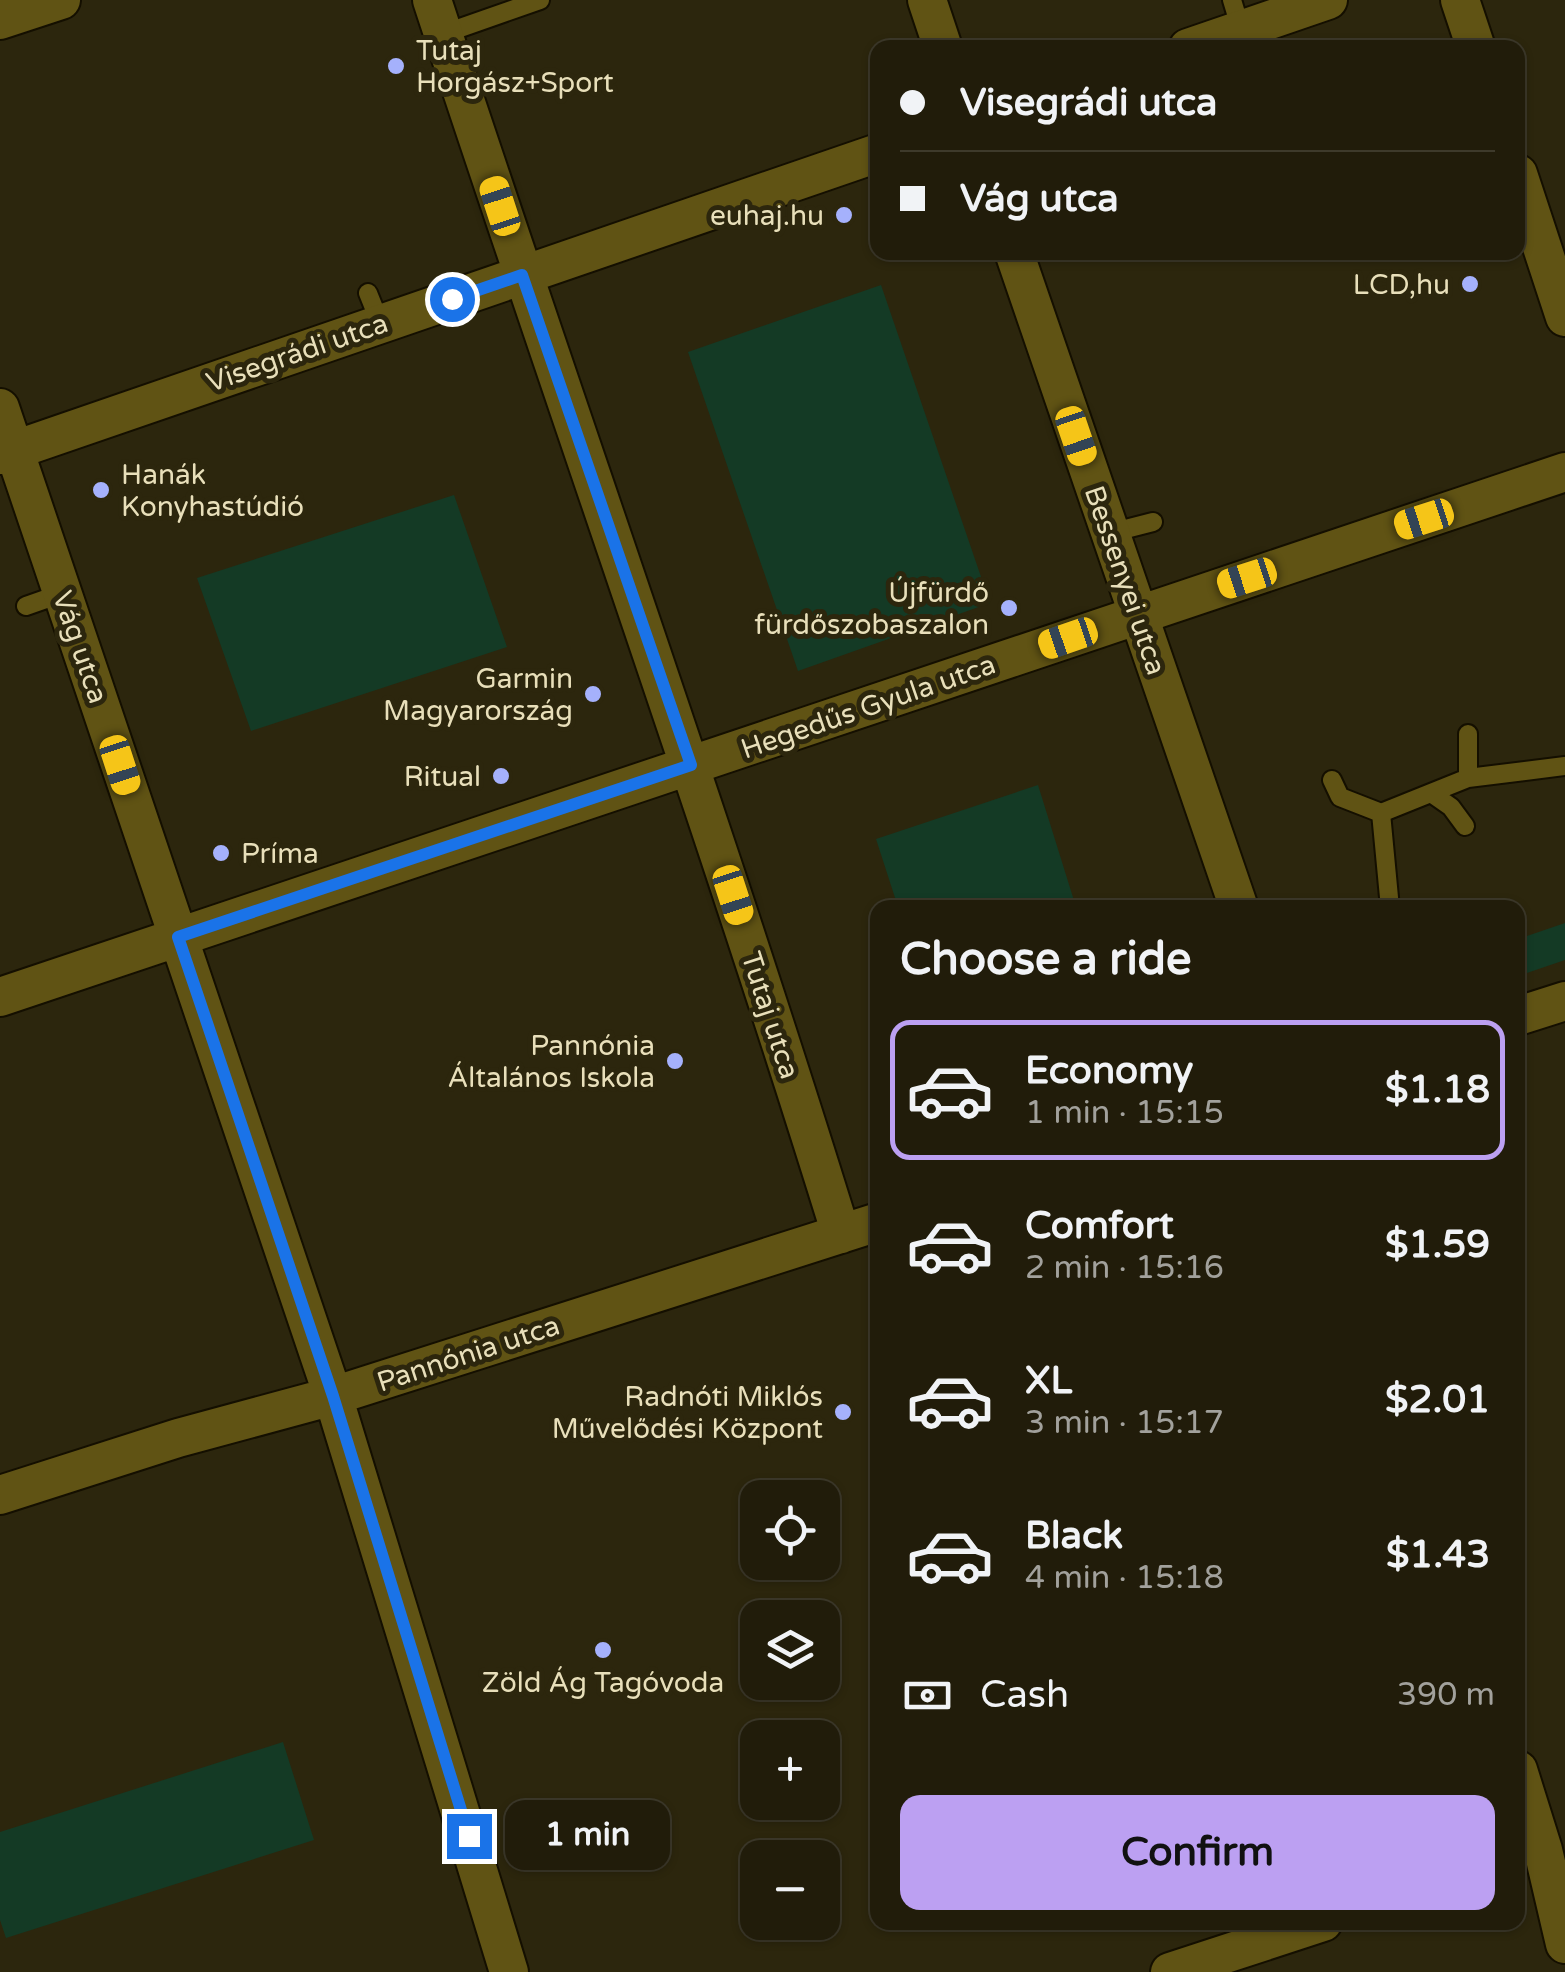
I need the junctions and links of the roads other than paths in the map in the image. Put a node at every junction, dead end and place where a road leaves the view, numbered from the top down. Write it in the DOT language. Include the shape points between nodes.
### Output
graph roads {
  1 [pos="61,0"];
  2 [pos="540,0"];
  3 [pos="927,0"];
  4 [pos="1328,0"];
  5 [pos="1460,0"];
  6 [pos="1236,15"];
  7 [pos="438,17"];
  8 [pos="0,20"];
  9 [pos="940,40"];
  10 [pos="1200,40"];
  11 [pos="1473,40"];
  12 [pos="870,155"];
  13 [pos="1525,195"];
  14 [pos="1017,260"];
  15 [pos="522,275"];
  16 [pos="1565,316"];
  17 [pos="0,408"];
  18 [pos="7,452"];
  19 [pos="1565,472"];
  20 [pos="1153,522"];
  21 [pos="1110,533"];
  22 [pos="62,593"];
  23 [pos="26,606"];
  24 [pos="1138,615"];
  25 [pos="1468,734"];
  26 [pos="691,765"];
  27 [pos="1565,766"];
  28 [pos="1468,778"];
  29 [pos="1332,780"];
  30 [pos="1431,793"];
  31 [pos="1381,813"];
  32 [pos="1465,826"];
  33 [pos="1237,900"];
  34 [pos="1389,900"];
  35 [pos="178,937"];
  36 [pos="0,997"];
  37 [pos="1565,1001"];
  38 [pos="1525,1014"];
  39 [pos="870,1225"];
  40 [pos="840,1234"];
  41 [pos="333,1396"];
  42 [pos="0,1494"];
  43 [pos="1525,1794"];
  44 [pos="1542,1851"];
  45 [pos="1299,1930"];
  46 [pos="1565,1944"];
  47 [pos="510,1972"];
  48 [pos="1170,1972"];
  1 -- 8 [label="street"];
  2 -- 7 [label="lane"];
  3 -- 9 [label="street"];
  4 -- 6 [label="street"];
  5 -- 11 [label="street"];
  6 -- 10 [label="street"];
  7 -- 15 [label="street, Tutaj utca"];
  12 -- 15 [label="street, Visegrádi utca"];
  13 -- 16 [label="street"];
  14 -- 21 [label="street, Bessenyei utca"];
  15 -- 18 [label="street, Visegrádi utca" via="374,308"];
  15 -- 26 [label="street, Tutaj utca"];
  17 -- 18 [label="street, Vág utca"];
  18 -- 22 [label="street, Vág utca"];
  19 -- 24 [label="street, Hegedűs Gyula utca"];
  20 -- 21 [label="lane"];
  21 -- 24 [label="street, Bessenyei utca"];
  22 -- 23 [label="lane"];
  22 -- 35 [label="street, Vág utca"];
  24 -- 26 [label="street, Hegedűs Gyula utca"];
  24 -- 33 [label="street, Bessenyei utca"];
  25 -- 28 [label="lane"];
  26 -- 35 [label="street, Hegedűs Gyula utca"];
  26 -- 40 [label="street, Tutaj utca"];
  27 -- 28 [label="lane"];
  28 -- 30 [label="lane"];
  29 -- 31 [label="lane" via="1340,797"];
  30 -- 31 [label="lane"];
  30 -- 32 [label="lane"];
  31 -- 34 [label="lane"];
  35 -- 36 [label="street, Hegedűs Gyula utca"];
  35 -- 41 [label="street, Vág utca"];
  37 -- 38 [label="street"];
  39 -- 40 [label="street, Pannónia utca"];
  40 -- 41 [label="street, Pannónia utca"];
  41 -- 42 [label="street, Pannónia utca"];
  41 -- 47 [label="street, Vág utca"];
  43 -- 44 [label="street"];
  44 -- 46 [label="street"];
  45 -- 48 [label="street"];
}
